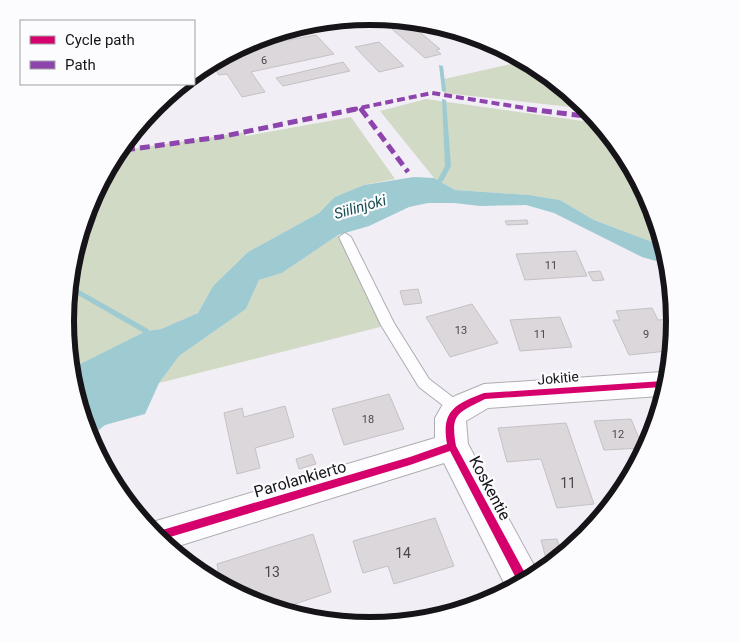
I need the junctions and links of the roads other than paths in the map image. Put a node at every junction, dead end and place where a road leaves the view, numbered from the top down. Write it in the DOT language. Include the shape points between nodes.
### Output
graph roads {
  1 [pos="345,237"];
  2 [pos="659,384"];
  3 [pos="458,409"];
  4 [pos="452,446"];
  5 [pos="164,533"];
  6 [pos="520,576"];
  1 -- 3 [label="lane" via="388,325 424,383"];
  2 -- 3 [label="street, Jokitie" via="484,396"];
  3 -- 4 [label="street, Koskentie" via="450,417 448,428"];
  4 -- 5 [label="street, Parolankierto"];
  4 -- 6 [label="street, Koskentie"];
}
